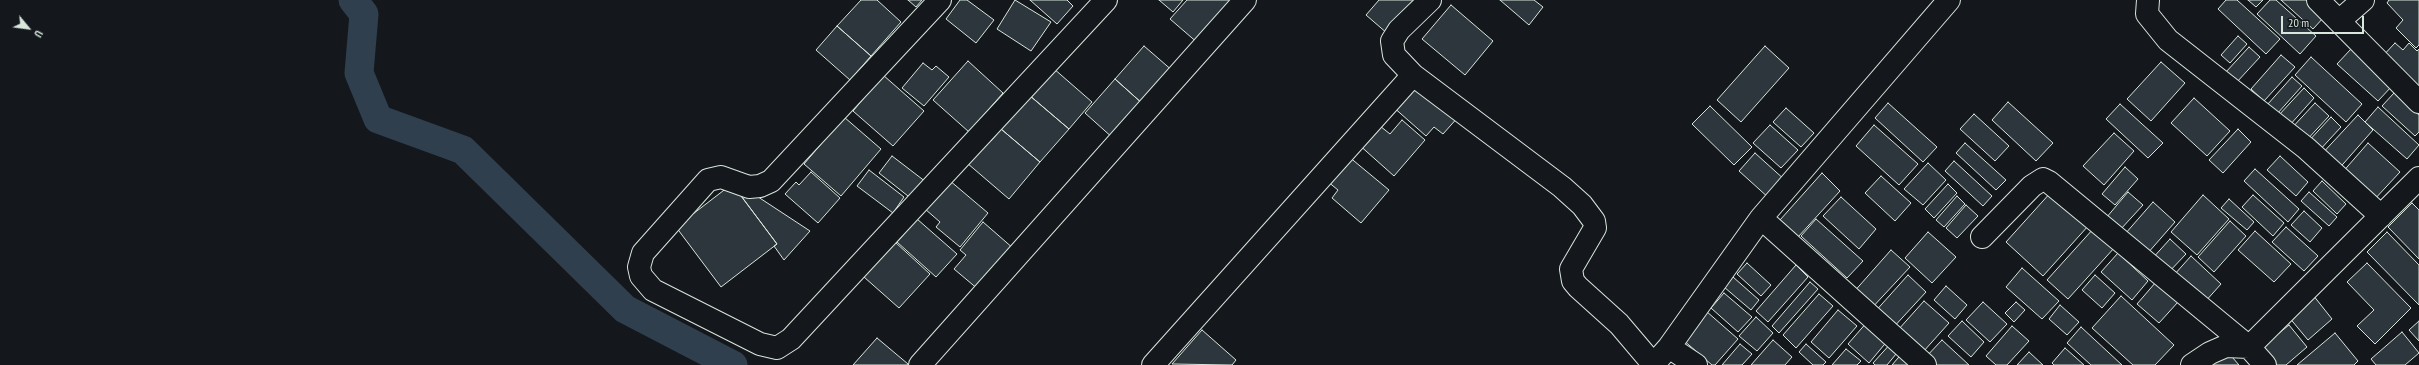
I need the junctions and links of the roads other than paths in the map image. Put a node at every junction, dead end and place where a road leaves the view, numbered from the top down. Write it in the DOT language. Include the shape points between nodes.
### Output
graph roads {
  1 [pos="940,0"];
  2 [pos="1106,0"];
  3 [pos="1245,0"];
  4 [pos="1430,0"];
  5 [pos="1949,0"];
  6 [pos="2148,0"];
  7 [pos="2318,0"];
  8 [pos="2363,0"];
  9 [pos="2339,20"];
  10 [pos="1413,75"];
  11 [pos="2419,102"];
  12 [pos="2419,178"];
  13 [pos="2381,216"];
  14 [pos="1762,218"];
  15 [pos="1982,237"];
  16 [pos="1669,347"];
  17 [pos="2249,347"];
  18 [pos="920,365"];
  19 [pos="1152,365"];
  20 [pos="1653,365"];
  21 [pos="1696,365"];
  22 [pos="1924,365"];
  23 [pos="2192,365"];
  24 [pos="2265,365"];
  1 -- 2 [label="street" via="771,181 749,187 721,177 708,180 643,253 639,267 640,276 653,290 760,344 777,348 791,339"];
  3 -- 18 [label="street"];
  4 -- 10 [label="street" via="1399,30 1392,41 1394,55"];
  5 -- 14 [label="street"];
  6 -- 13 [label="street" via="2147,14 2168,40 2306,148"];
  7 -- 9 [label="street"];
  8 -- 9 [label="street"];
  9 -- 11 [label="street"];
  10 -- 19 [label="street"];
  10 -- 20 [label="street" via="1562,187 1582,205 1594,221 1595,228 1571,269 1573,281 1619,324"];
  12 -- 13 [label="street"];
  13 -- 17 [label="street"];
  14 -- 16 [label="street"];
  14 -- 22 [label="street"];
  15 -- 17 [label="street" via="2032,186 2043,179"];
  16 -- 20 [label="street"];
  16 -- 21 [label="street"];
  17 -- 23 [label="street" via="2226,346"];
  17 -- 24 [label="street"];
}
